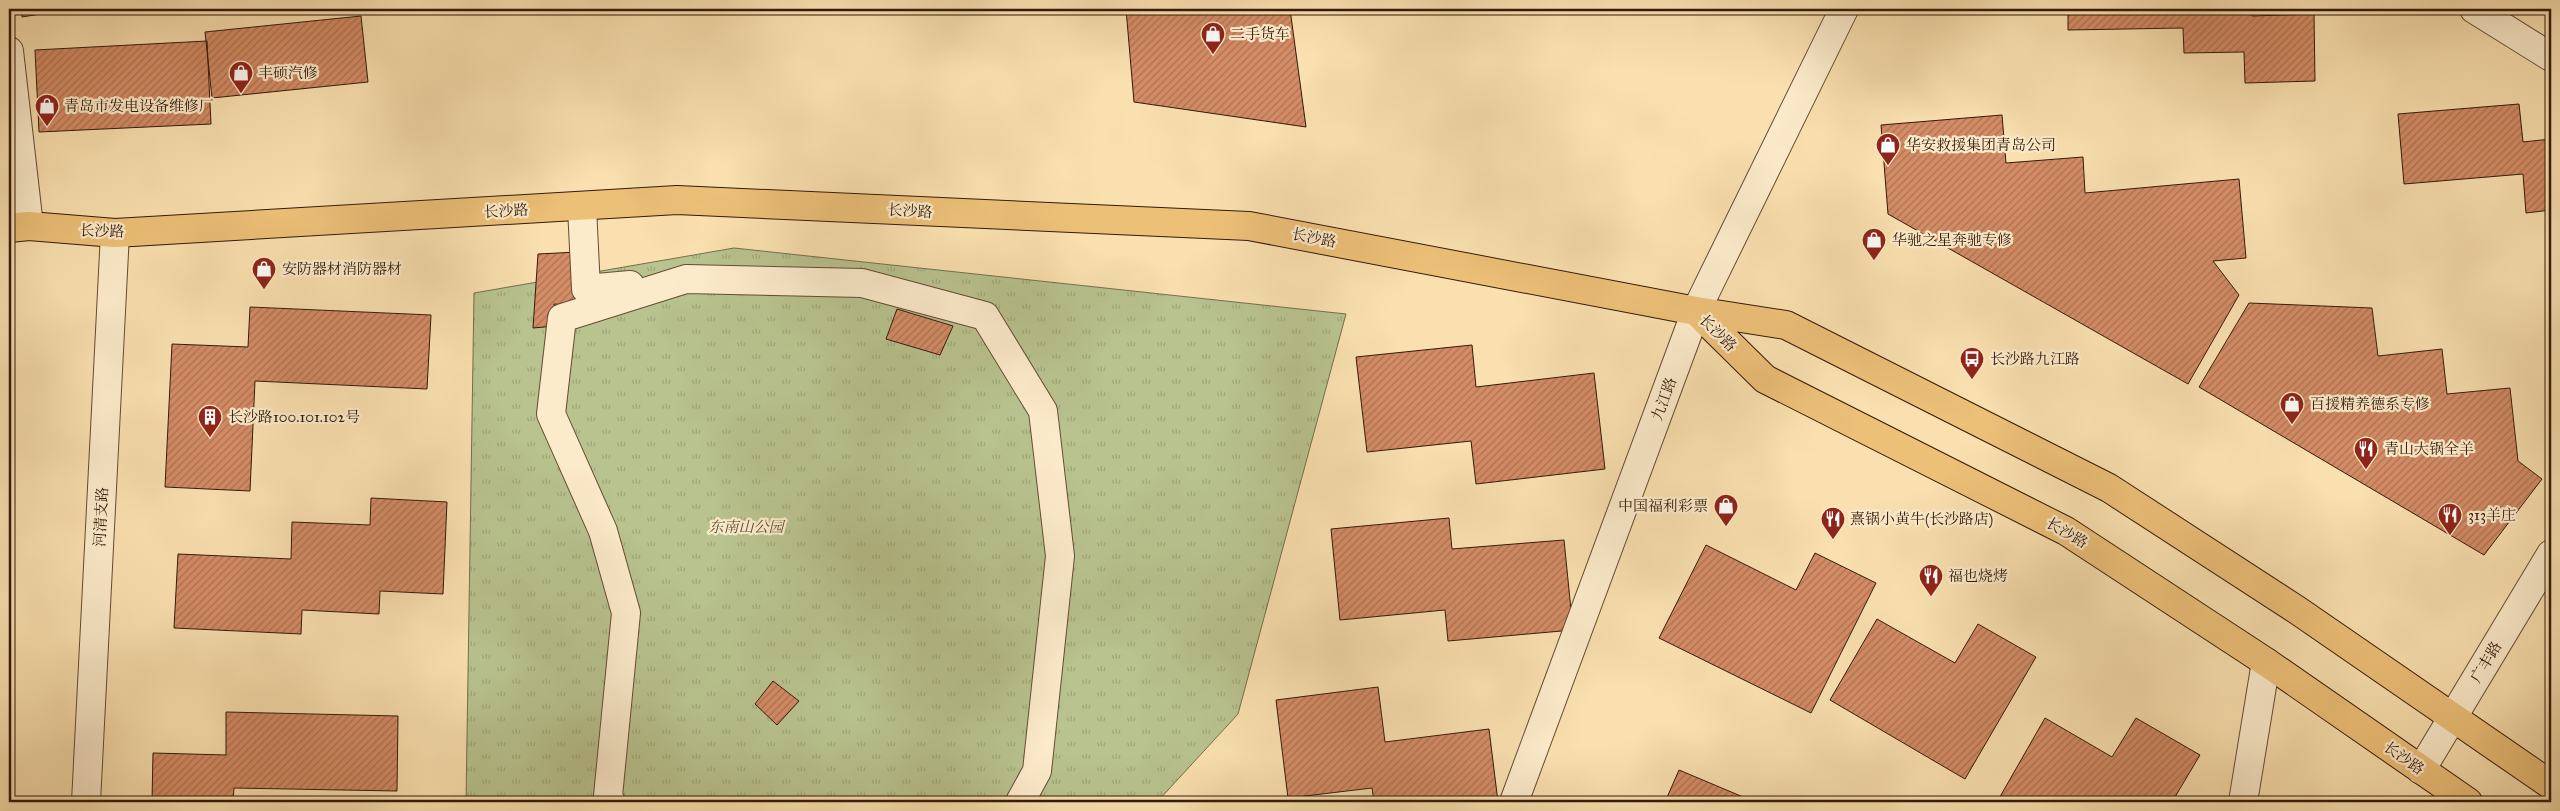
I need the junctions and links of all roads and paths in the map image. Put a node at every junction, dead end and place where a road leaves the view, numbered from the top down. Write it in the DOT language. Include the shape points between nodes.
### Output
graph roads {
  1 [pos="1844,9"];
  2 [pos="2474,9"];
  3 [pos="9,51"];
  4 [pos="2551,57"];
  5 [pos="582,207"];
  6 [pos="19,227"];
  7 [pos="115,233"];
  8 [pos="686,279"];
  9 [pos="1696,311"];
  10 [pos="2551,554"];
  11 [pos="2266,662"];
  12 [pos="2453,716"];
  13 [pos="2421,770"];
  14 [pos="2551,785"];
  15 [pos="86,802"];
  16 [pos="611,802"];
  17 [pos="1020,802"];
  18 [pos="1514,802"];
  19 [pos="2243,802"];
  20 [pos="2468,802"];
  1 -- 9 [label="street, 九江路"];
  2 -- 4 [label="street"];
  3 -- 6 [label="street"];
  5 -- 7 [label="main road, 长沙路"];
  5 -- 8 [label="street" via="586,289"];
  5 -- 9 [label="main road, 长沙路" via="677,200 1249,226"];
  6 -- 7 [label="main road, 长沙路"];
  7 -- 15 [label="street, 河清支路"];
  8 -- 16 [label="street" via="562,318 551,414 602,531 626,613 608,796"];
  8 -- 17 [label="street" via="862,283 985,316 1043,411 1060,556 1036,771"];
  9 -- 11 [label="main road, 长沙路" via="1764,379 2066,531"];
  9 -- 12 [label="main road" via="1786,325 2109,488"];
  9 -- 18 [label="street, 九江路"];
  10 -- 12 [label="street, 广丰路"];
  11 -- 13 [label="main road, 长沙路"];
  11 -- 19 [label="street"];
  12 -- 13 [label="street, 广丰路"];
  12 -- 14 [label="main road"];
  13 -- 20 [label="main road, 长沙路"];
}
